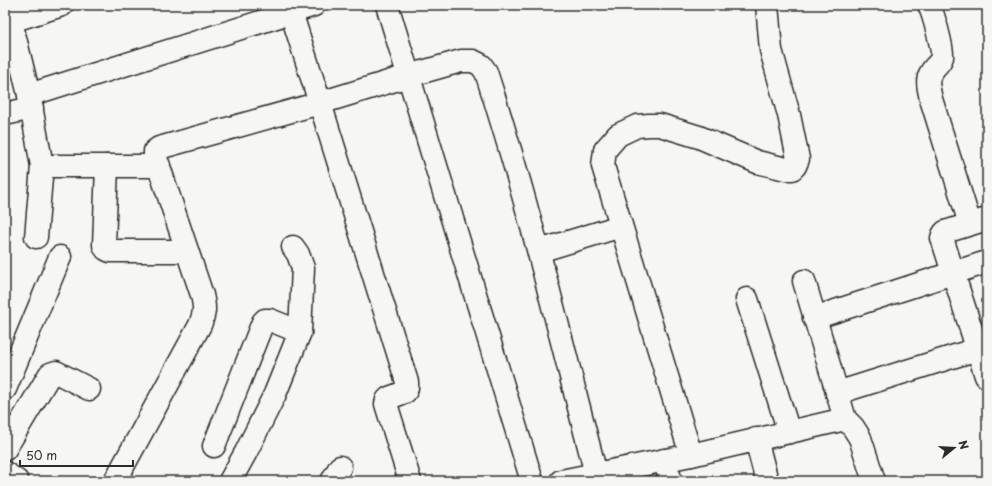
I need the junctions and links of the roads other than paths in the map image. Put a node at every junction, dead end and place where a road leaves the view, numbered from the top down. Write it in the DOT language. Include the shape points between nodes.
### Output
graph roads {
  1 [pos="62,5"];
  2 [pos="314,5"];
  3 [pos="387,5"];
  4 [pos="767,5"];
  5 [pos="929,5"];
  6 [pos="290,12"];
  7 [pos="9,13"];
  8 [pos="12,55"];
  9 [pos="408,76"];
  10 [pos="30,102"];
  11 [pos="320,103"];
  12 [pos="5,114"];
  13 [pos="42,166"];
  14 [pos="107,166"];
  15 [pos="159,166"];
  16 [pos="979,221"];
  17 [pos="621,226"];
  18 [pos="36,237"];
  19 [pos="293,247"];
  20 [pos="188,251"];
  21 [pos="539,251"];
  22 [pos="60,257"];
  23 [pos="987,262"];
  24 [pos="953,274"];
  25 [pos="804,281"];
  26 [pos="747,299"];
  27 [pos="814,318"];
  28 [pos="300,332"];
  29 [pos="982,347"];
  30 [pos="986,376"];
  31 [pos="5,388"];
  32 [pos="89,389"];
  33 [pos="837,393"];
  34 [pos="844,419"];
  35 [pos="788,432"];
  36 [pos="756,439"];
  37 [pos="214,446"];
  38 [pos="5,449"];
  39 [pos="691,455"];
  40 [pos="664,460"];
  41 [pos="5,473"];
  42 [pos="596,474"];
  43 [pos="17,481"];
  44 [pos="115,481"];
  45 [pos="230,481"];
  46 [pos="410,481"];
  47 [pos="532,481"];
  48 [pos="561,481"];
  49 [pos="671,481"];
  50 [pos="767,481"];
  51 [pos="874,481"];
  1 -- 7 [label="street"];
  2 -- 6 [label="street"];
  3 -- 9 [label="street"];
  4 -- 17 [label="street" via="771,50 798,159 796,166 786,169 757,162 699,137 660,125 637,126 618,135 605,150 603,166"];
  5 -- 16 [label="street" via="942,56 930,72 927,83"];
  6 -- 10 [label="street"];
  6 -- 11 [label="street"];
  7 -- 8 [label="street"];
  8 -- 10 [label="street"];
  9 -- 11 [label="street"];
  9 -- 21 [label="street" via="461,61 474,61 481,65 492,91"];
  9 -- 47 [label="street"];
  10 -- 12 [label="street"];
  10 -- 13 [label="street"];
  11 -- 15 [label="street" via="159,148 155,155"];
  11 -- 46 [label="street" via="407,382 407,391 389,398 386,404"];
  13 -- 14 [label="street"];
  13 -- 18 [label="street"];
  14 -- 15 [label="street"];
  14 -- 20 [label="street" via="104,245 106,249"];
  15 -- 20 [label="street"];
  16 -- 24 [label="street" via="945,232 943,235"];
  17 -- 21 [label="street"];
  17 -- 39 [label="street"];
  19 -- 28 [label="street" via="303,268"];
  20 -- 44 [label="street" via="205,313"];
  21 -- 42 [label="street"];
  22 -- 31 [label="street"];
  23 -- 24 [label="street"];
  24 -- 27 [label="street"];
  24 -- 29 [label="street"];
  25 -- 27 [label="street"];
  26 -- 35 [label="street"];
  27 -- 33 [label="street"];
  28 -- 37 [label="street" via="270,320 263,322"];
  28 -- 45 [label="street" via="275,394"];
  29 -- 30 [label="street"];
  29 -- 33 [label="street"];
  32 -- 38 [label="street" via="56,372 50,374"];
  33 -- 34 [label="street"];
  34 -- 35 [label="street"];
  34 -- 51 [label="street" via="860,438"];
  35 -- 36 [label="street"];
  36 -- 39 [label="street"];
  36 -- 50 [label="street"];
  39 -- 40 [label="street"];
  40 -- 42 [label="street"];
  40 -- 49 [label="street"];
  41 -- 43 [label="street"];
  42 -- 48 [label="street"];
}
